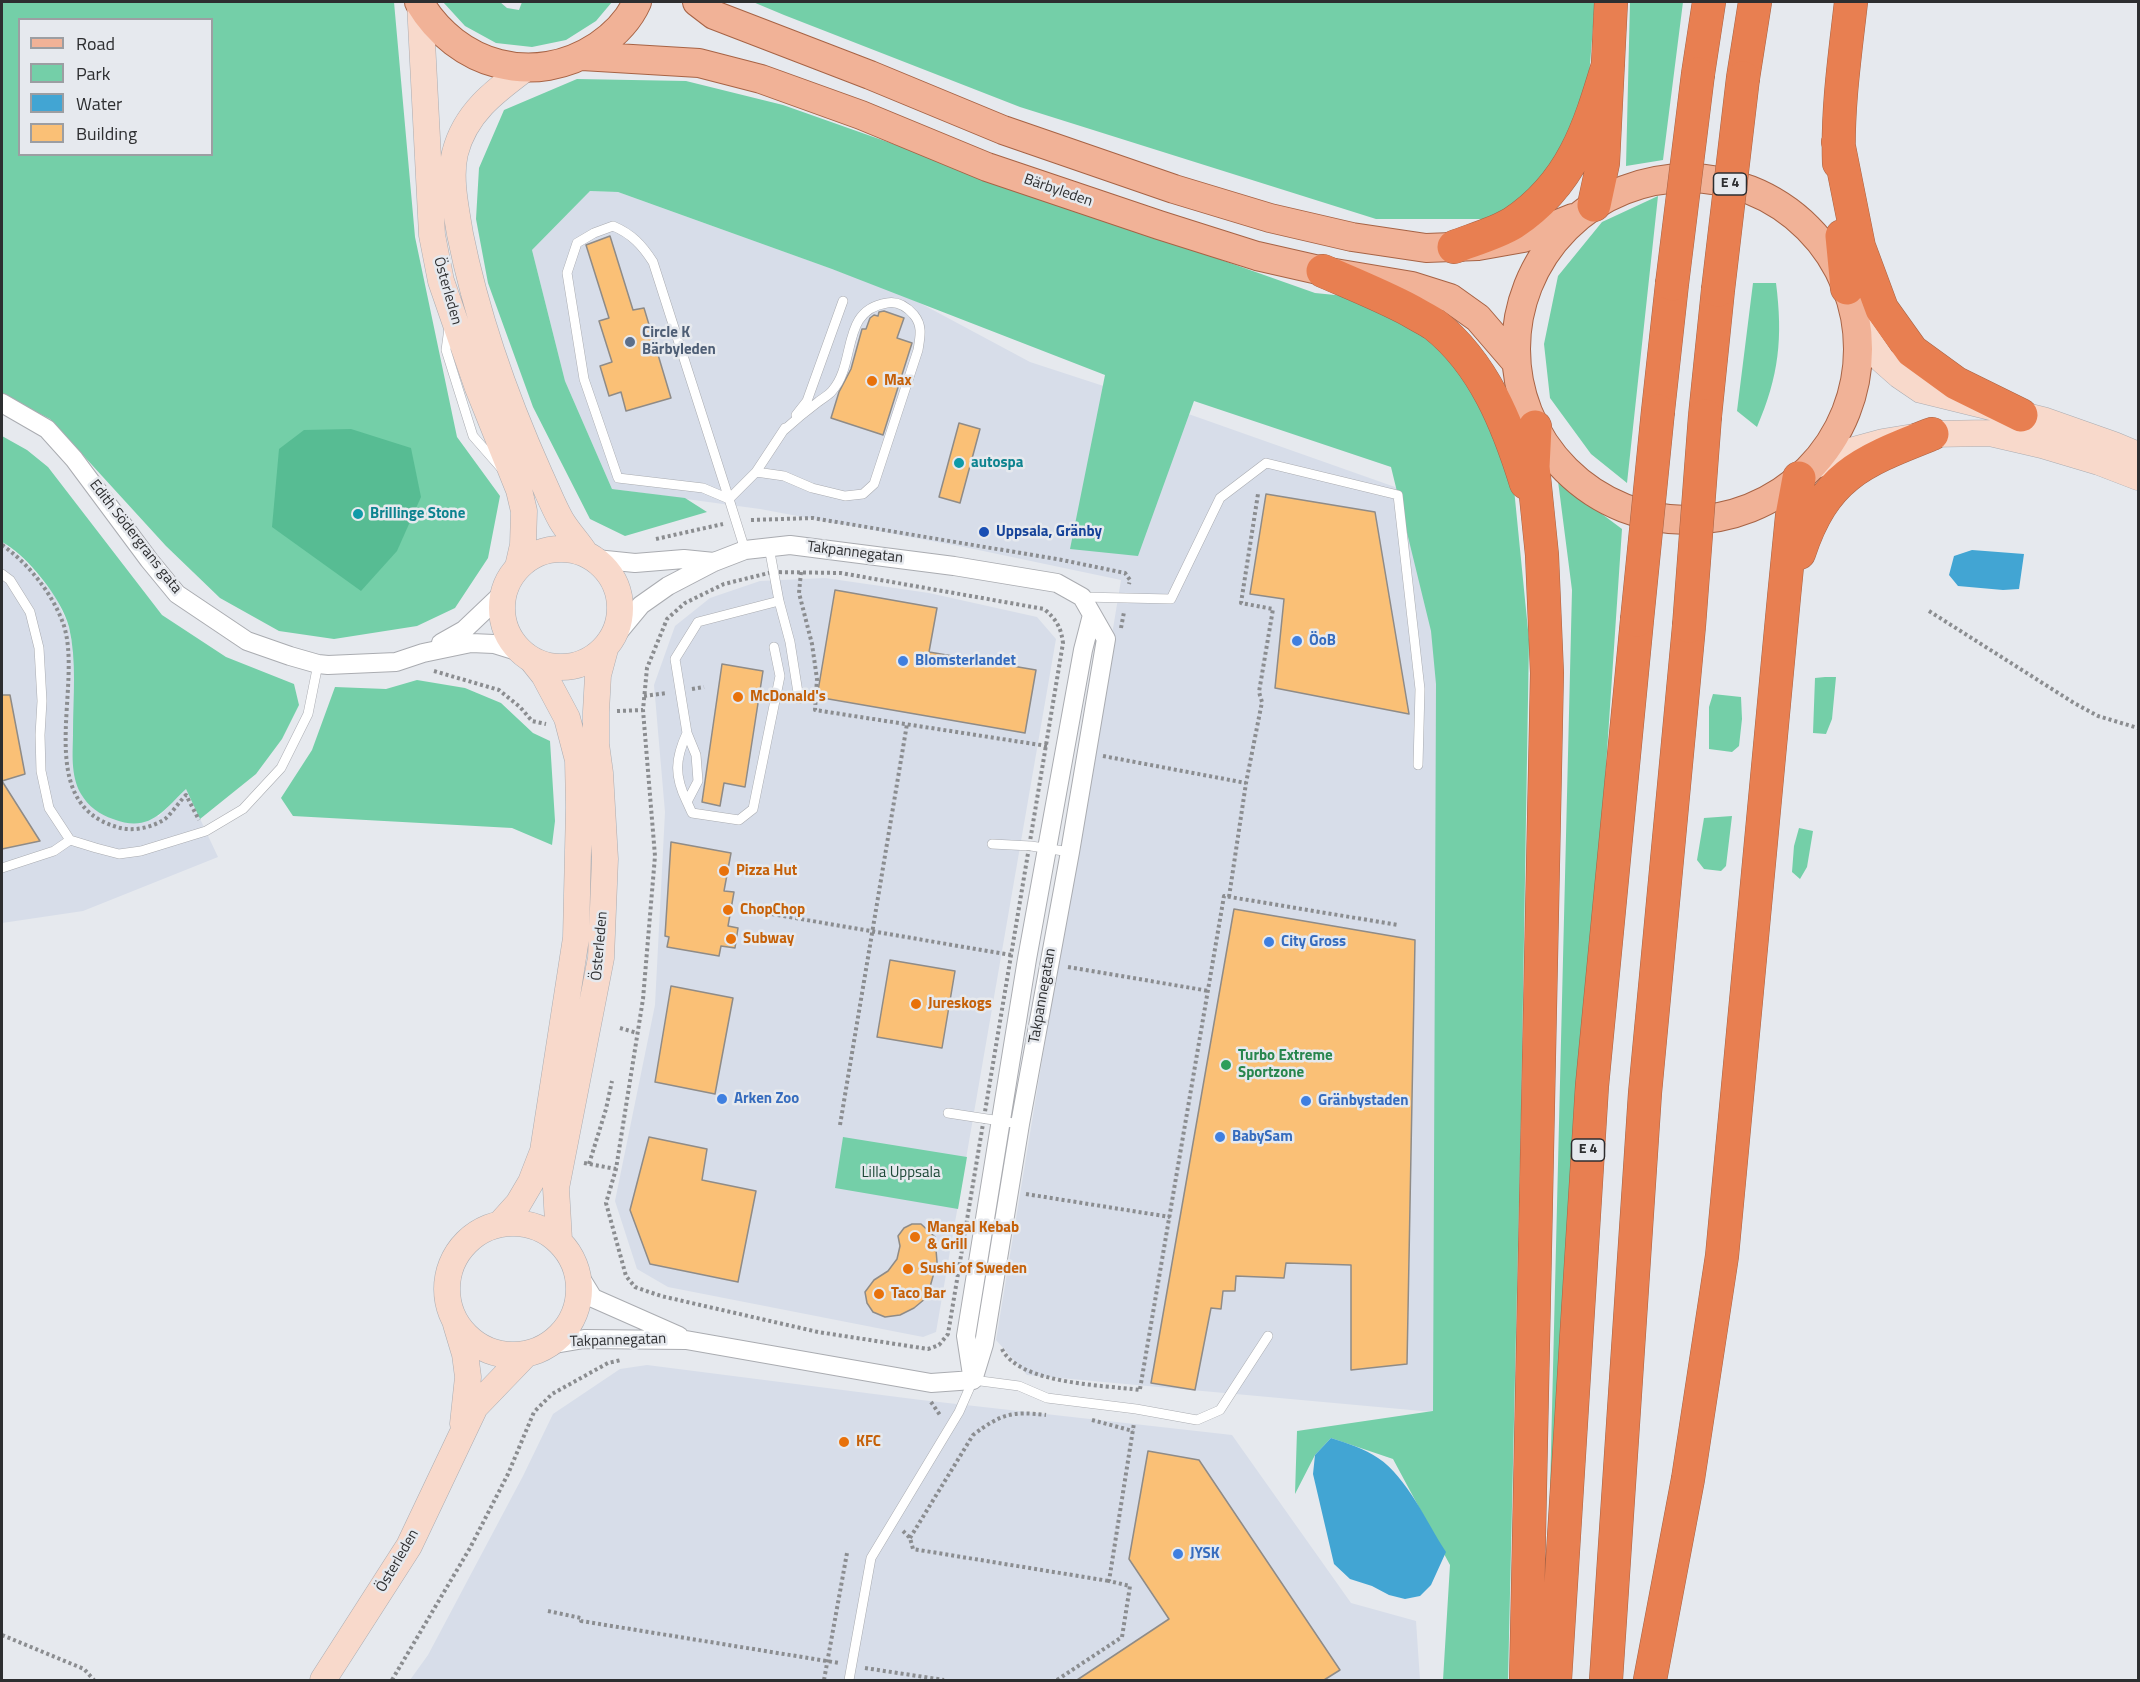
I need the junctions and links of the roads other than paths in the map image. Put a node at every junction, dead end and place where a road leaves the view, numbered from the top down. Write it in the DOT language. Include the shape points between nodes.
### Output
graph roads {
  1 [pos="420,2"];
  2 [pos="637,2"];
  3 [pos="697,2"];
  4 [pos="1611,2"];
  5 [pos="1709,2"];
  6 [pos="1755,2"];
  7 [pos="1851,2"];
  8 [pos="582,56"];
  9 [pos="1608,65"];
  10 [pos="526,68"];
  11 [pos="1838,142"];
  12 [pos="1585,211"];
  13 [pos="1454,247"];
  14 [pos="1323,271"];
  15 [pos="1847,288"];
  16 [pos="843,301"];
  17 [pos="1860,328"];
  18 [pos="1515,360"];
  19 [pos="2,403"];
  20 [pos="2021,415"];
  21 [pos="1535,427"];
  22 [pos="783,431"];
  23 [pos="1932,434"];
  24 [pos="2139,455"];
  25 [pos="756,472"];
  26 [pos="1807,472"];
  27 [pos="2139,477"];
  28 [pos="729,499"];
  29 [pos="1539,523"];
  30 [pos="769,547"];
  31 [pos="745,550"];
  32 [pos="591,556"];
  33 [pos="714,562"];
  34 [pos="518,567"];
  35 [pos="2,574"];
  36 [pos="504,592"];
  37 [pos="1082,597"];
  38 [pos="1784,597"];
  39 [pos="779,602"];
  40 [pos="1092,615"];
  41 [pos="609,644"];
  42 [pos="774,647"];
  43 [pos="528,656"];
  44 [pos="423,661"];
  45 [pos="318,664"];
  46 [pos="799,699"];
  47 [pos="687,734"];
  48 [pos="1418,765"];
  49 [pos="687,802"];
  50 [pos="70,840"];
  51 [pos="992,844"];
  52 [pos="1039,848"];
  53 [pos="1070,852"];
  54 [pos="2,868"];
  55 [pos="948,1113"];
  56 [pos="992,1120"];
  57 [pos="1020,1124"];
  58 [pos="500,1224"];
  59 [pos="559,1240"];
  60 [pos="577,1272"];
  61 [pos="455,1321"];
  62 [pos="1268,1336"];
  63 [pos="686,1340"];
  64 [pos="537,1349"];
  65 [pos="973,1380"];
  66 [pos="461,1435"];
  67 [pos="323,1680"];
  68 [pos="849,1680"];
  69 [pos="1526,1680"];
  70 [pos="1555,1680"];
  71 [pos="1606,1680"];
  72 [pos="1650,1680"];
  1 -- 10 [label="main road" via="439,30 464,50 494,63"];
  1 -- 34 [label="main road, Österleden" via="432,235 450,308 519,490 524,511"];
  2 -- 8 [label="main road" via="611,37"];
  3 -- 13 [label="main road" via="714,15 1003,130 1174,189 1270,218 1352,237 1426,248"];
  4 -- 9 [label="highway"];
  5 -- 70 [label="highway, E 4, bridge" via="1658,411 1592,1086"];
  6 -- 71 [label="highway, E 4, bridge" via="1705,416 1645,1093"];
  7 -- 11 [label="highway"];
  8 -- 10 [label="main road" via="555,66"];
  8 -- 14 [label="main road, Bärbyleden" via="699,63 761,79 1009,175 1224,246"];
  9 -- 12 [label="highway" via="1603,163"];
  9 -- 13 [label="highway" via="1591,122 1568,168 1542,201 1512,224"];
  10 -- 32 [label="main road, Österleden" via="495,91 472,115 461,135 455,155 454,199 469,277 490,351 519,428 561,520"];
  11 -- 15 [label="highway"];
  11 -- 20 [label="highway" via="1859,247 1882,309 1912,351 1956,383"];
  12 -- 13 [label="main road" via="1523,238"];
  12 -- 15 [label="main road" via="1622,190 1648,182 1681,177 1729,180 1792,212 1822,241"];
  12 -- 18 [label="main road" via="1535,266 1520,304"];
  14 -- 18 [label="main road, Bärbyleden" via="1412,286 1450,298 1478,318"];
  14 -- 29 [label="highway" via="1434,324 1463,350 1505,422"];
  15 -- 17 [label="main road"];
  16 -- 22 [label="lane" via="807,401"];
  17 -- 20 [label="main road" via="1882,360 1921,390"];
  17 -- 26 [label="main road" via="1854,395 1836,434"];
  18 -- 21 [label="main road"];
  19 -- 45 [label="street, Edith Södergrans gata" via="47,429 177,594 247,641"];
  20 -- 24 [label="main road"];
  21 -- 26 [label="main road" via="1557,460 1588,489 1628,511 1668,521 1693,522 1731,514 1769,498"];
  21 -- 29 [label="highway" via="1533,467"];
  22 -- 25 [label="lane"];
  22 -- 25 [label="lane" via="832,392 846,364 857,321 867,311 894,302 916,317 921,331 918,350 874,484 863,494 845,496 784,476"];
  23 -- 26 [label="main road" via="1850,451"];
  23 -- 27 [label="main road" via="1990,433 2042,445"];
  23 -- 38 [label="highway" via="1881,454 1833,488 1818,508 1803,541"];
  25 -- 28 [label="lane"];
  26 -- 38 [label="highway" via="1792,516"];
  28 -- 28 [label="lane" via="704,488 618,478 584,379 567,273 577,243 594,233 613,226 628,232 653,262"];
  28 -- 31 [label="lane"];
  29 -- 69 [label="highway" via="1547,673"];
  30 -- 31 [label="street, Takpannegatan"];
  30 -- 37 [label="street, Takpannegatan" via="790,545 954,566 1057,583"];
  30 -- 39 [label="lane"];
  31 -- 33 [label="street, Takpannegatan"];
  32 -- 33 [label="street, Takpannegatan" via="635,563 684,559"];
  32 -- 34 [label="main road" via="568,549 549,550"];
  32 -- 41 [label="main road" via="612,575 620,597 620,619"];
  33 -- 41 [label="street, Takpannegatan" via="641,605"];
  34 -- 36 [label="main road"];
  35 -- 50 [label="lane" via="30,612 39,648 41,771 49,808"];
  36 -- 43 [label="main road" via="507,631"];
  36 -- 44 [label="street"];
  37 -- 40 [label="street, Takpannegatan"];
  37 -- 48 [label="lane" via="1171,599 1220,498 1266,463 1398,495 1420,689"];
  38 -- 72 [label="highway" via="1722,1256 1688,1479"];
  39 -- 46 [label="lane"];
  39 -- 47 [label="lane" via="698,622 675,659"];
  40 -- 52 [label="street, Takpannegatan"];
  40 -- 53 [label="street, Takpannegatan" via="1106,639"];
  41 -- 43 [label="main road" via="593,659 578,665 547,666"];
  41 -- 59 [label="main road, Österleden" via="598,675 596,712 605,859 602,958 556,1188"];
  42 -- 49 [label="lane" via="780,676 753,809 739,820 692,813"];
  43 -- 44 [label="street" via="494,644 471,643"];
  43 -- 58 [label="main road, Österleden" via="544,675 567,718 578,760 576,938 543,1151 531,1182"];
  44 -- 45 [label="street, Edith Södergrans gata"];
  45 -- 50 [label="lane" via="308,714 281,768 243,809 206,831 141,851 119,854"];
  47 -- 49 [label="lane" via="678,753 679,786"];
  47 -- 49 [label="lane" via="696,755 698,781"];
  50 -- 54 [label="lane" via="54,851"];
  51 -- 52 [label="lane"];
  52 -- 53 [label="lane"];
  52 -- 56 [label="street, Takpannegatan"];
  53 -- 57 [label="street, Takpannegatan"];
  55 -- 56 [label="lane"];
  56 -- 57 [label="lane"];
  56 -- 65 [label="street, Takpannegatan" via="966,1336"];
  57 -- 65 [label="street, Takpannegatan" via="984,1344"];
  58 -- 59 [label="main road" via="531,1225"];
  58 -- 61 [label="main road" via="478,1232 461,1247 453,1261 447,1283 448,1306"];
  59 -- 60 [label="main road"];
  60 -- 63 [label="street, Takpannegatan" via="593,1298"];
  60 -- 64 [label="main road" via="579,1293 574,1316 566,1329"];
  61 -- 64 [label="main road" via="469,1339 489,1351 502,1354"];
  61 -- 66 [label="main road, Österleden" via="468,1377"];
  62 -- 65 [label="lane" via="1220,1410 1197,1420 1047,1398 1018,1386"];
  63 -- 64 [label="street, Takpannegatan" via="584,1339"];
  63 -- 65 [label="street, Takpannegatan" via="931,1383"];
  64 -- 66 [label="main road, Österleden" via="475,1407"];
  65 -- 68 [label="lane" via="959,1412 871,1558"];
  66 -- 67 [label="main road, Österleden" via="409,1546"];
}
